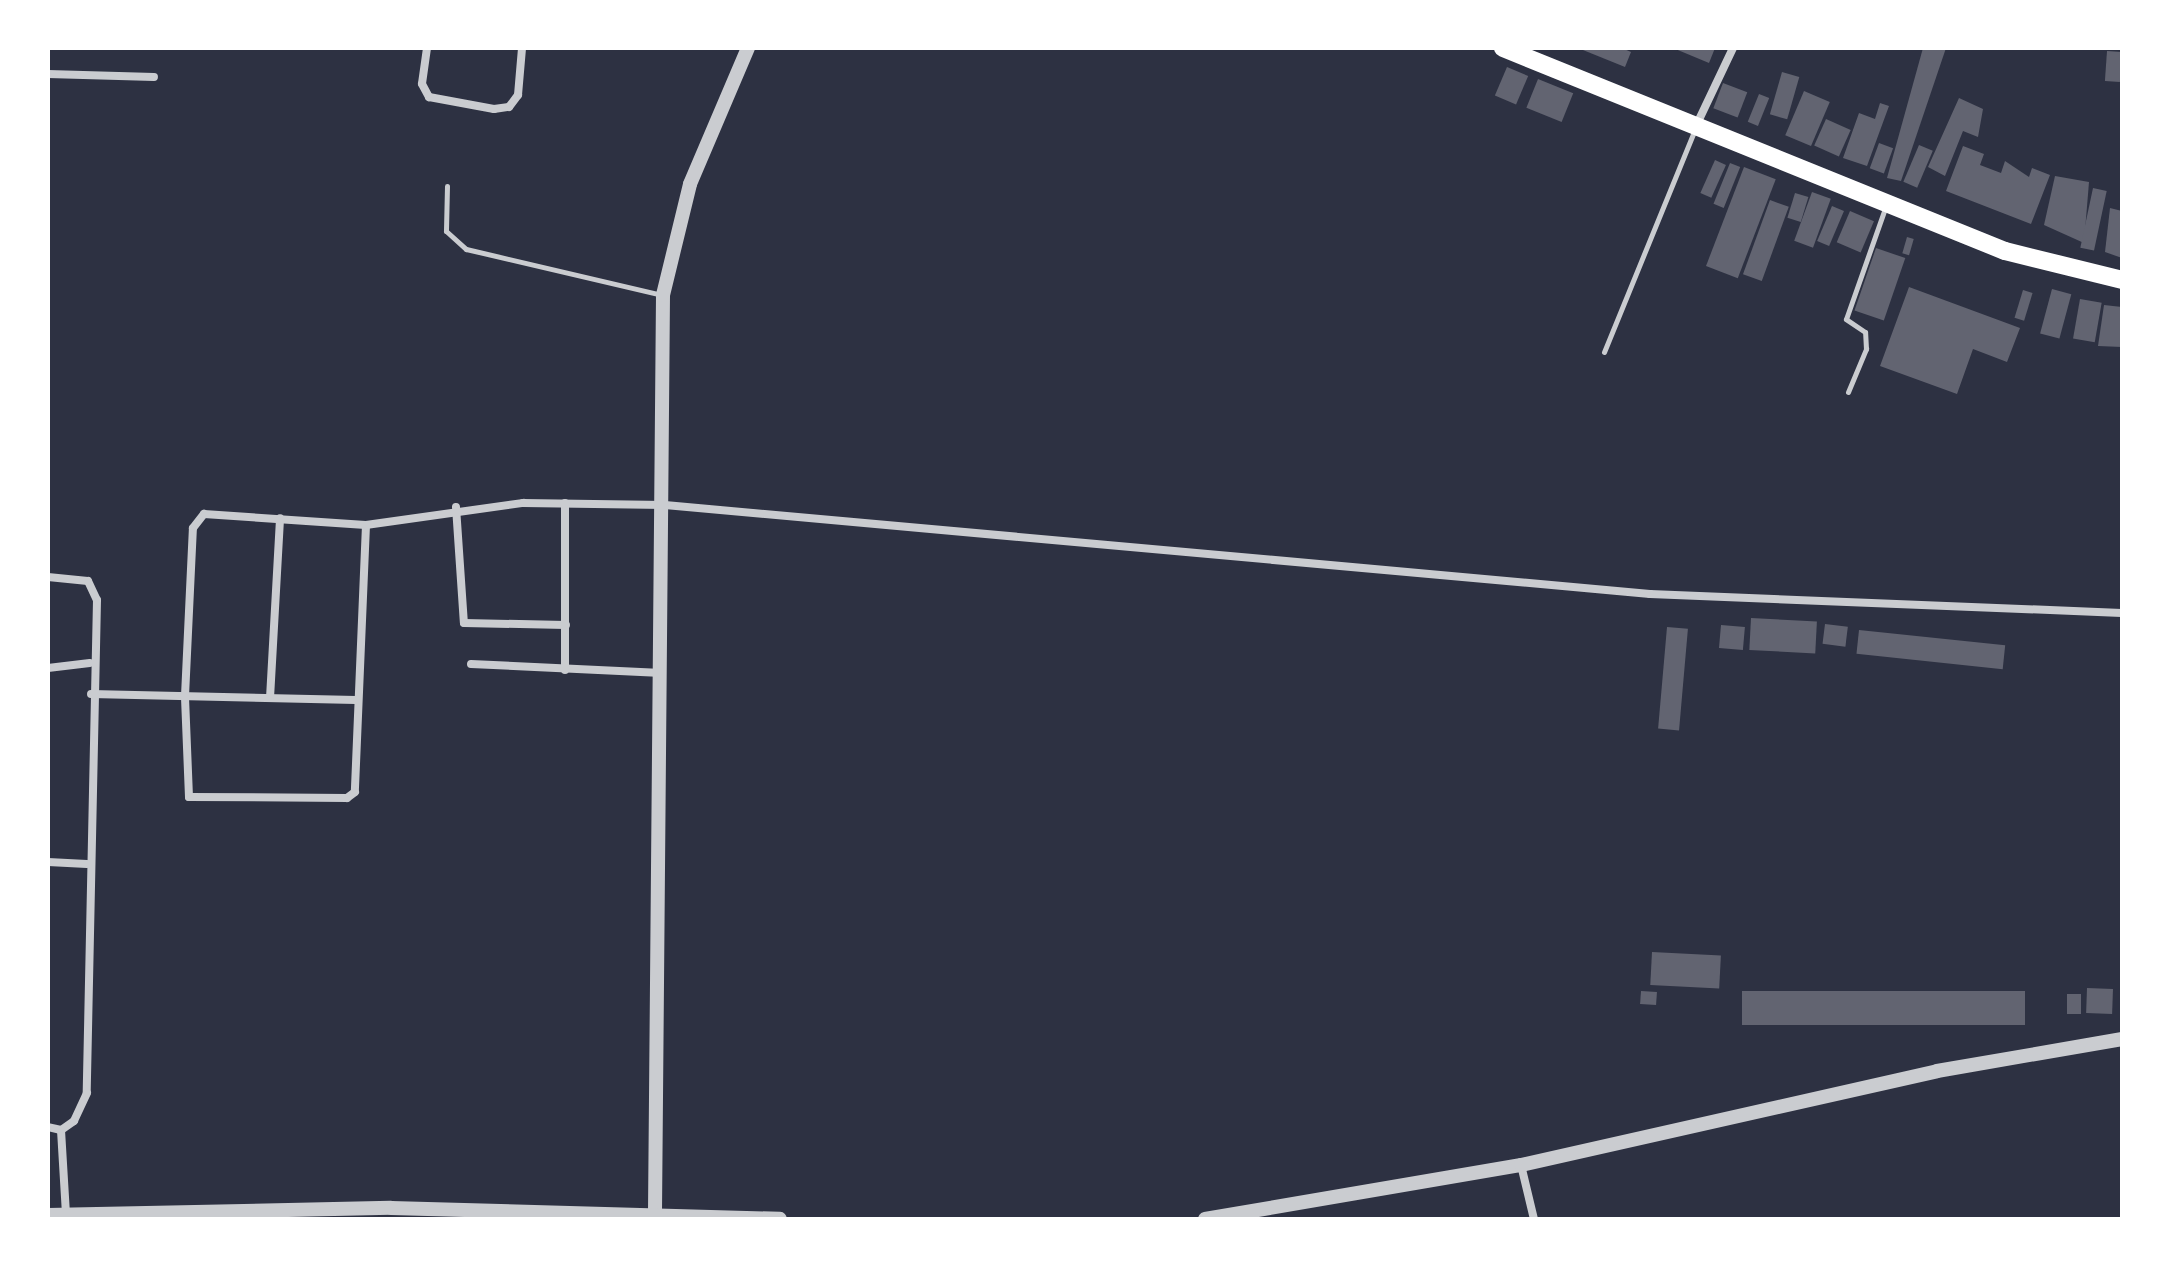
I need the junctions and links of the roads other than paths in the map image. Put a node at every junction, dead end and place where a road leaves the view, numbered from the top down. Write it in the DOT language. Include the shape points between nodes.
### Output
graph roads {
  1 [pos="427,48"];
  2 [pos="522,48"];
  3 [pos="748,48"];
  4 [pos="1503,48"];
  5 [pos="1733,48"];
  6 [pos="48,74"];
  7 [pos="154,77"];
  8 [pos="1696,126"];
  9 [pos="447,186"];
  10 [pos="1887,203"];
  11 [pos="2122,280"];
  12 [pos="663,295"];
  13 [pos="1604,352"];
  14 [pos="1848,392"];
  15 [pos="565,503"];
  16 [pos="665,505"];
  17 [pos="456,507"];
  18 [pos="280,518"];
  19 [pos="366,525"];
  20 [pos="48,577"];
  21 [pos="2122,613"];
  22 [pos="566,625"];
  23 [pos="90,663"];
  24 [pos="471,664"];
  25 [pos="48,668"];
  26 [pos="565,670"];
  27 [pos="662,673"];
  28 [pos="91,694"];
  29 [pos="185,696"];
  30 [pos="270,698"];
  31 [pos="356,700"];
  32 [pos="48,862"];
  33 [pos="87,864"];
  34 [pos="2122,956"];
  35 [pos="2122,991"];
  36 [pos="2122,1039"];
  37 [pos="48,1127"];
  38 [pos="61,1130"];
  39 [pos="1521,1165"];
  40 [pos="655,1212"];
  41 [pos="427,1214"];
  42 [pos="48,1215"];
  43 [pos="66,1215"];
  44 [pos="780,1219"];
  45 [pos="1205,1219"];
  46 [pos="1534,1219"];
  1 -- 2 [label="street" via="422,84 429,97 494,109 509,107 518,95"];
  3 -- 12 [label="street" via="690,184"];
  4 -- 8 [label="highway"];
  5 -- 8 [label="street"];
  6 -- 7 [label="street"];
  8 -- 10 [label="highway"];
  8 -- 13 [label="lane"];
  9 -- 12 [label="lane" via="446,231 466,249"];
  10 -- 11 [label="highway" via="2005,251"];
  10 -- 14 [label="lane" via="1846,319 1865,332 1866,349"];
  12 -- 16 [label="street"];
  15 -- 16 [label="street"];
  15 -- 17 [label="street"];
  15 -- 22 [label="street"];
  16 -- 21 [label="street" via="1650,594"];
  16 -- 27 [label="street"];
  17 -- 19 [label="street"];
  17 -- 22 [label="street" via="464,623"];
  18 -- 19 [label="street"];
  18 -- 29 [label="street" via="204,514 195,523"];
  18 -- 30 [label="street"];
  19 -- 31 [label="street"];
  20 -- 23 [label="street" via="88,581 96,591"];
  22 -- 26 [label="street"];
  23 -- 25 [label="street"];
  23 -- 28 [label="street"];
  24 -- 26 [label="street"];
  26 -- 27 [label="street"];
  27 -- 40 [label="street"];
  28 -- 29 [label="street"];
  28 -- 33 [label="street"];
  29 -- 30 [label="street"];
  29 -- 31 [label="street" via="186,791 196,798 352,797"];
  30 -- 31 [label="street"];
  32 -- 33 [label="street"];
  33 -- 38 [label="street" via="87,1093 74,1121"];
  34 -- 35 [label="lane"];
  36 -- 39 [label="street" via="1937,1071"];
  37 -- 38 [label="street"];
  38 -- 43 [label="street"];
  39 -- 45 [label="street"];
  39 -- 46 [label="street"];
  40 -- 41 [label="street"];
  40 -- 44 [label="street"];
  41 -- 43 [label="street"];
  42 -- 43 [label="street"];
}
